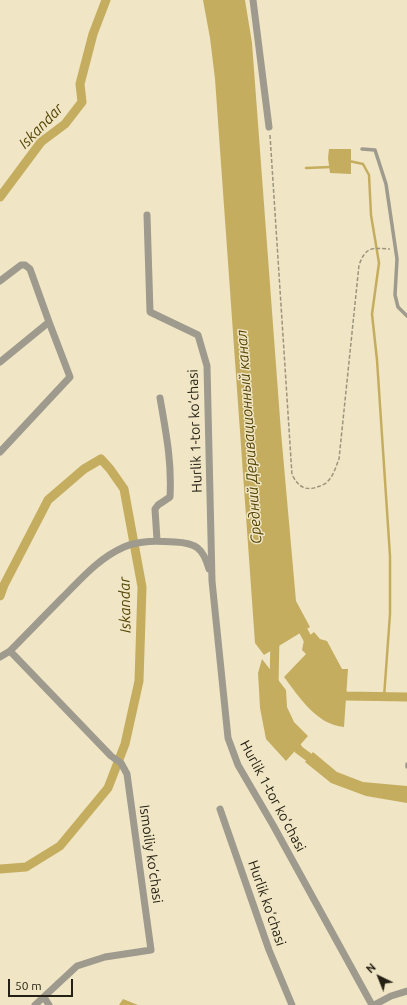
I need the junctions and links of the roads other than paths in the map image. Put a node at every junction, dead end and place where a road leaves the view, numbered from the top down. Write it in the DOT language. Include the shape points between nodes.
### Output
graph roads {
  1 [pos="254,0"];
  2 [pos="269,127"];
  3 [pos="362,148"];
  4 [pos="147,216"];
  5 [pos="0,281"];
  6 [pos="407,316"];
  7 [pos="48,322"];
  8 [pos="0,362"];
  9 [pos="160,398"];
  10 [pos="0,452"];
  11 [pos="157,540"];
  12 [pos="212,581"];
  13 [pos="10,651"];
  14 [pos="0,657"];
  15 [pos="220,809"];
  16 [pos="407,990"];
  17 [pos="44,997"];
  18 [pos="35,1005"];
  19 [pos="49,1005"];
  20 [pos="292,1005"];
  21 [pos="373,1005"];
  1 -- 2 [label="street"];
  3 -- 6 [label="lane" via="375,150 386,184 397,259 394,295 398,307"];
  4 -- 12 [label="street, Hurlik 1-tor ko‘chasi" via="150,312 198,335 207,366"];
  5 -- 7 [label="street" via="21,265 30,269"];
  7 -- 8 [label="street"];
  7 -- 10 [label="street" via="70,376"];
  9 -- 11 [label="street, Hurlik 1-tor ko‘chasi" via="171,474 170,497 155,509"];
  11 -- 12 [label="street, Hurlik 1-tor ko‘chasi" via="198,546 206,557"];
  11 -- 13 [label="street, Hurlik 1-tor ko‘chasi" via="126,546 108,555 88,571"];
  12 -- 21 [label="street, Hurlik 1-tor ko‘chasi" via="228,738 238,764"];
  13 -- 14 [label="street, Hurlik 1-tor ko‘chasi"];
  13 -- 17 [label="street, Ismoiliy ko‘chasi" via="111,756 121,763 127,774 151,950 105,957 77,966"];
  15 -- 20 [label="street, Hurlik ko‘chasi" via="269,950"];
  16 -- 21 [label="street, Hurlik 1-tor ko‘chasi"];
  17 -- 18 [label="street"];
  17 -- 19 [label="street"];
}
